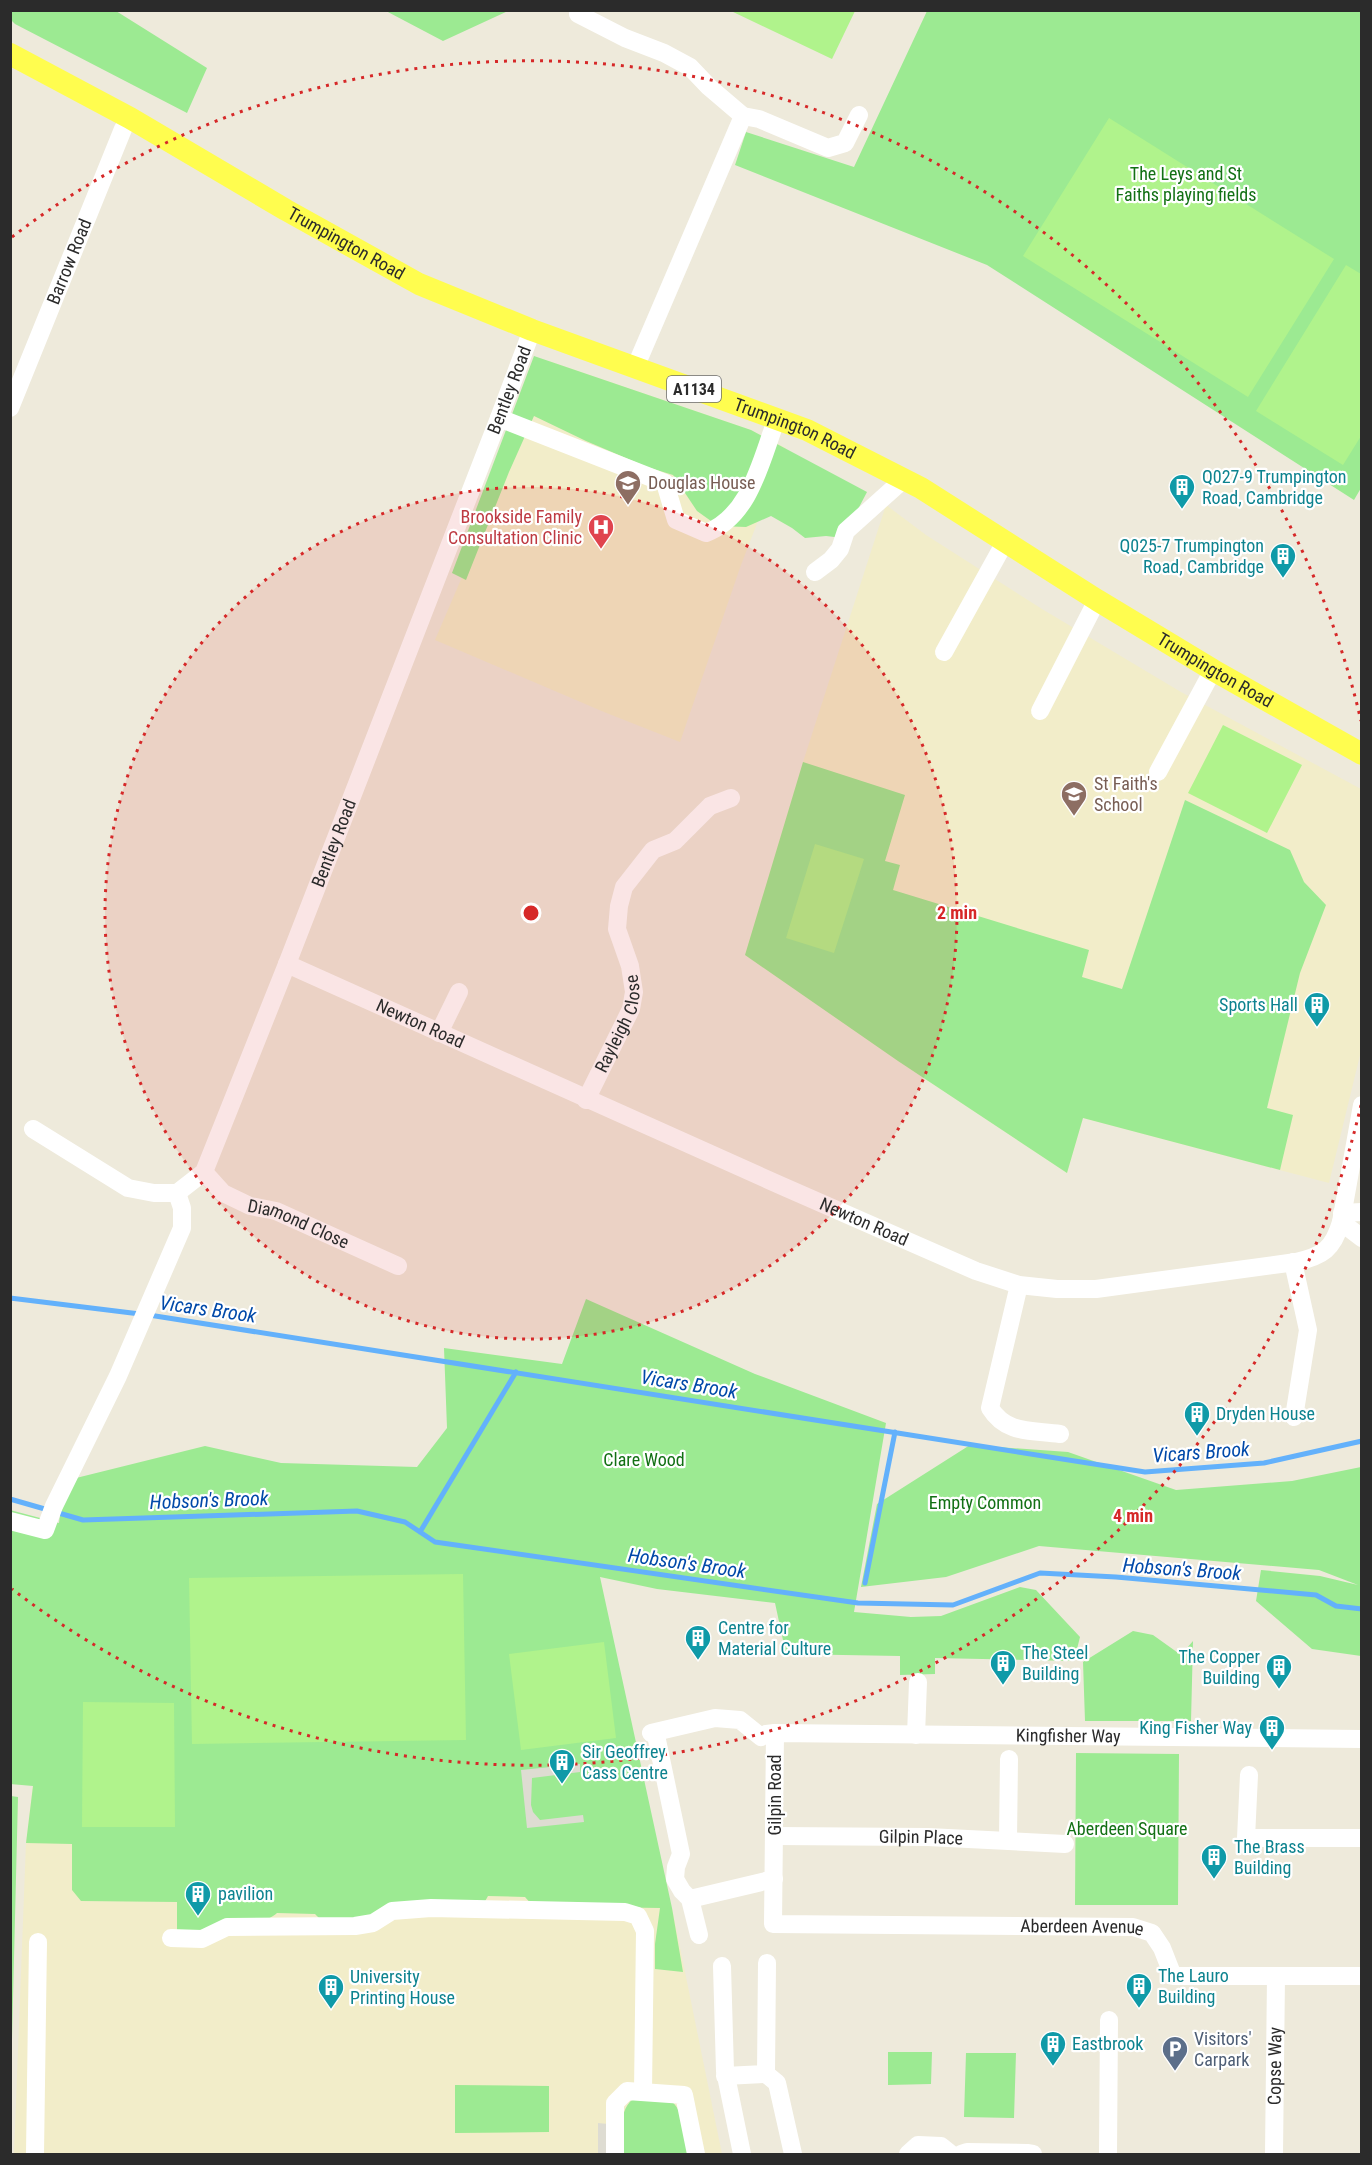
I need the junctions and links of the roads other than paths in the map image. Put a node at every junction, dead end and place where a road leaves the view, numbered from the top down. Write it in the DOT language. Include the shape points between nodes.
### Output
graph roads {
  1 [pos="578,14"];
  2 [pos="10,54"];
  3 [pos="859,115"];
  4 [pos="743,116"];
  5 [pos="129,118"];
  6 [pos="532,330"];
  7 [pos="635,368"];
  8 [pos="10,408"];
  9 [pos="499,418"];
  10 [pos="777,418"];
  11 [pos="904,479"];
  12 [pos="1005,542"];
  13 [pos="815,572"];
  14 [pos="1097,600"];
  15 [pos="944,652"];
  16 [pos="1213,670"];
  17 [pos="1040,711"];
  18 [pos="1362,754"];
  19 [pos="1158,772"];
  20 [pos="730,798"];
  21 [pos="288,964"];
  22 [pos="459,992"];
  23 [pos="439,1033"];
  24 [pos="586,1100"];
  25 [pos="1362,1105"];
  26 [pos="33,1129"];
  27 [pos="204,1172"];
  28 [pos="177,1193"];
  29 [pos="1362,1212"];
  30 [pos="1341,1218"];
  31 [pos="1362,1238"];
  32 [pos="1293,1262"];
  33 [pos="398,1266"];
  34 [pos="1019,1285"];
  35 [pos="1294,1417"];
  36 [pos="1060,1434"];
  37 [pos="10,1521"];
  38 [pos="918,1682"];
  39 [pos="776,1734"];
  40 [pos="916,1735"];
  41 [pos="1362,1739"];
  42 [pos="1009,1758"];
  43 [pos="1249,1775"];
  44 [pos="775,1836"];
  45 [pos="1362,1838"];
  46 [pos="1008,1840"];
  47 [pos="1065,1844"];
  48 [pos="774,1879"];
  49 [pos="690,1899"];
  50 [pos="773,1924"];
  51 [pos="699,1935"];
  52 [pos="171,1938"];
  53 [pos="38,1942"];
  54 [pos="767,1963"];
  55 [pos="722,1966"];
  56 [pos="1276,1976"];
  57 [pos="1362,1976"];
  58 [pos="1109,2020"];
  59 [pos="766,2074"];
  60 [pos="725,2076"];
  61 [pos="643,2092"];
  62 [pos="35,2154"];
  63 [pos="615,2154"];
  64 [pos="696,2154"];
  65 [pos="742,2154"];
  66 [pos="793,2154"];
  67 [pos="908,2154"];
  68 [pos="951,2154"];
  69 [pos="961,2154"];
  70 [pos="1033,2154"];
  71 [pos="1108,2154"];
  72 [pos="1274,2154"];
  1 -- 4 [label="street" via="690,67"];
  2 -- 5 [label="main road, Trumpington Road / A1134"];
  3 -- 4 [label="street" via="845,143 828,148"];
  4 -- 7 [label="street"];
  5 -- 6 [label="main road, Trumpington Road / A1134" via="419,284"];
  5 -- 8 [label="street, Barrow Road"];
  6 -- 7 [label="main road, Trumpington Road / A1134"];
  6 -- 9 [label="street, Bentley Road"];
  7 -- 10 [label="main road, Trumpington Road / A1134"];
  9 -- 10 [label="street" via="665,483 676,520 706,533 731,518 748,495"];
  9 -- 21 [label="street, Bentley Road"];
  10 -- 11 [label="main road, Trumpington Road / A1134"];
  11 -- 12 [label="main road, Trumpington Road / A1134"];
  11 -- 13 [label="street" via="846,531 840,549"];
  12 -- 14 [label="main road, Trumpington Road / A1134"];
  12 -- 15 [label="street"];
  14 -- 16 [label="main road, Trumpington Road / A1134"];
  14 -- 17 [label="street"];
  16 -- 18 [label="main road, Trumpington Road / A1134"];
  16 -- 19 [label="street"];
  20 -- 24 [label="street, Rayleigh Close" via="710,806 675,841 653,850 624,887 617,929 630,966 632,1009"];
  21 -- 23 [label="street, Newton Road"];
  21 -- 27 [label="street, Bentley Road"];
  22 -- 23 [label="street"];
  23 -- 24 [label="street, Newton Road"];
  24 -- 34 [label="street, Newton Road" via="976,1271"];
  25 -- 30 [label="street, Newton Road"];
  26 -- 28 [label="street" via="128,1188"];
  27 -- 28 [label="street"];
  27 -- 33 [label="street, Diamond Close" via="223,1193 250,1206 276,1211"];
  28 -- 37 [label="street" via="182,1228 45,1530"];
  29 -- 30 [label="street"];
  30 -- 31 [label="street"];
  30 -- 32 [label="street, Newton Road" via="1336,1236 1322,1254"];
  32 -- 34 [label="street, Newton Road" via="1095,1289"];
  32 -- 35 [label="street" via="1308,1330"];
  34 -- 36 [label="street" via="990,1408 1008,1427"];
  38 -- 40 [label="street"];
  39 -- 40 [label="street, Kingfisher Way"];
  39 -- 44 [label="street, Gilpin Road"];
  39 -- 49 [label="street, Gilpin Road" via="761,1737 740,1720 715,1718 654,1737 681,1854 675,1879"];
  40 -- 41 [label="street, Kingfisher Way"];
  42 -- 46 [label="street"];
  43 -- 45 [label="street" via="1246,1838"];
  44 -- 46 [label="street, Gilpin Place"];
  44 -- 48 [label="street, Gilpin Road"];
  46 -- 47 [label="street, Gilpin Place"];
  48 -- 49 [label="street"];
  48 -- 50 [label="street, Gilpin Road"];
  49 -- 51 [label="street"];
  50 -- 56 [label="street, Aberdeen Avenue" via="1133,1927 1152,1933 1173,1976"];
  52 -- 61 [label="street" via="202,1939 227,1927 355,1926 373,1923 392,1911 431,1908 625,1912 638,1916 645,1930"];
  53 -- 62 [label="street"];
  54 -- 59 [label="street"];
  55 -- 60 [label="street"];
  56 -- 57 [label="street, Aberdeen Avenue"];
  56 -- 72 [label="street, Copse Way"];
  58 -- 71 [label="street"];
  59 -- 60 [label="street"];
  59 -- 66 [label="street" via="777,2083"];
  60 -- 65 [label="street"];
  61 -- 63 [label="street" via="627,2091 615,2103"];
  61 -- 64 [label="street" via="684,2095"];
  67 -- 68 [label="street" via="918,2145 941,2146"];
  69 -- 70 [label="street"];
}
